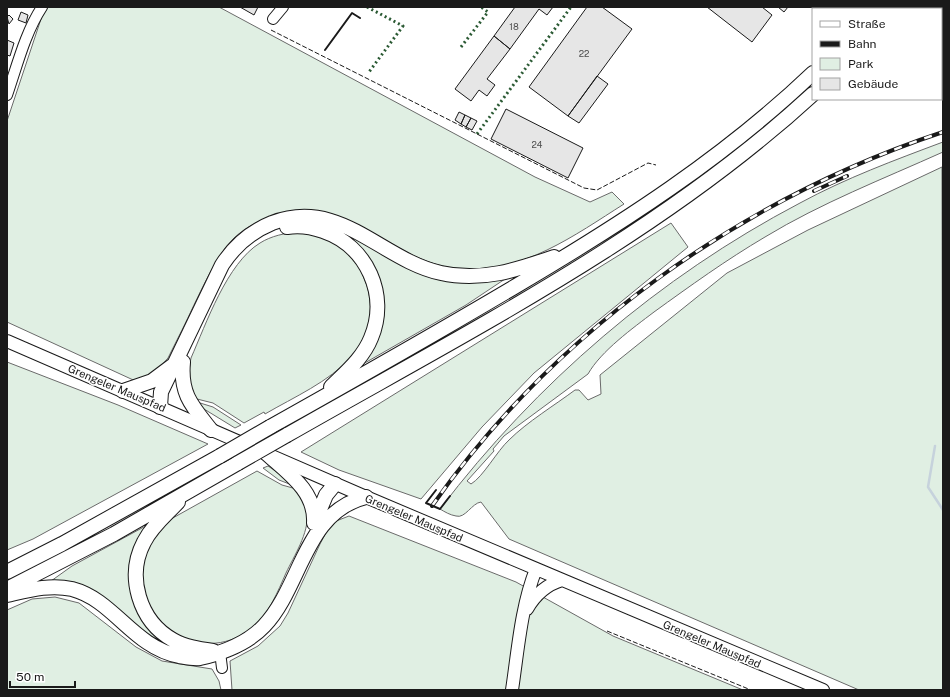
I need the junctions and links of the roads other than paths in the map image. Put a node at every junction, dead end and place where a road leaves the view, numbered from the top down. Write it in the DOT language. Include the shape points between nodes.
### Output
graph roads {
  1 [pos="42,7"];
  2 [pos="282,7"];
  3 [pos="273,19"];
  4 [pos="812,74"];
  5 [pos="7,95"];
  6 [pos="812,95"];
  7 [pos="813,100"];
  8 [pos="785,118"];
  9 [pos="584,246"];
  10 [pos="7,341"];
  11 [pos="179,362"];
  12 [pos="123,391"];
  13 [pos="319,399"];
  14 [pos="160,407"];
  15 [pos="211,430"];
  16 [pos="266,453"];
  17 [pos="335,484"];
  18 [pos="190,490"];
  19 [pos="366,497"];
  20 [pos="318,524"];
  21 [pos="536,570"];
  22 [pos="7,572"];
  23 [pos="562,580"];
  24 [pos="7,589"];
  25 [pos="7,595"];
  26 [pos="523,617"];
  27 [pos="220,652"];
  28 [pos="222,668"];
  29 [pos="512,690"];
  30 [pos="823,690"];
  1 -- 5 [label="street" via="28,36"];
  2 -- 3 [label="street"];
  4 -- 9 [label="highway" via="768,114 679,183"];
  6 -- 8 [label="highway"];
  7 -- 8 [label="highway"];
  8 -- 18 [label="highway, bridge" via="685,197 631,234 490,319"];
  9 -- 11 [label="highway" via="502,273 455,276 424,268 360,232 332,220 306,217 280,221 252,232 230,252 212,284"];
  9 -- 13 [label="highway"];
  10 -- 12 [label="main road, Grengeler Mauspfad"];
  11 -- 12 [label="highway" via="152,382"];
  11 -- 13 [label="highway" via="219,283 232,260 244,247 258,237 280,228 291,226 318,229 342,240 358,254 371,274 378,300 377,319 365,351"];
  11 -- 14 [label="highway" via="161,392"];
  11 -- 15 [label="highway" via="183,387 195,410"];
  12 -- 14 [label="main road, Grengeler Mauspfad"];
  13 -- 22 [label="highway, bridge" via="69,540"];
  14 -- 15 [label="main road, Grengeler Mauspfad"];
  15 -- 16 [label="main road, Grengeler Mauspfad"];
  16 -- 17 [label="main road, Grengeler Mauspfad"];
  16 -- 20 [label="highway" via="296,480 308,495"];
  17 -- 19 [label="main road, Grengeler Mauspfad"];
  17 -- 20 [label="highway" via="333,502"];
  18 -- 24 [label="highway" via="114,534"];
  18 -- 27 [label="highway" via="148,535 138,557 136,582 146,612 167,636 189,647"];
  19 -- 20 [label="highway" via="342,508"];
  19 -- 21 [label="main road, Grengeler Mauspfad"];
  20 -- 27 [label="highway" via="280,603 264,626 242,642"];
  21 -- 23 [label="main road, Grengeler Mauspfad"];
  21 -- 26 [label="main road"];
  23 -- 26 [label="main road" via="538,593"];
  23 -- 30 [label="main road, Grengeler Mauspfad"];
  25 -- 27 [label="highway" via="44,587 74,590 101,604 138,637 159,649 174,655 198,658"];
  26 -- 29 [label="main road"];
  27 -- 28 [label="street"];
}
